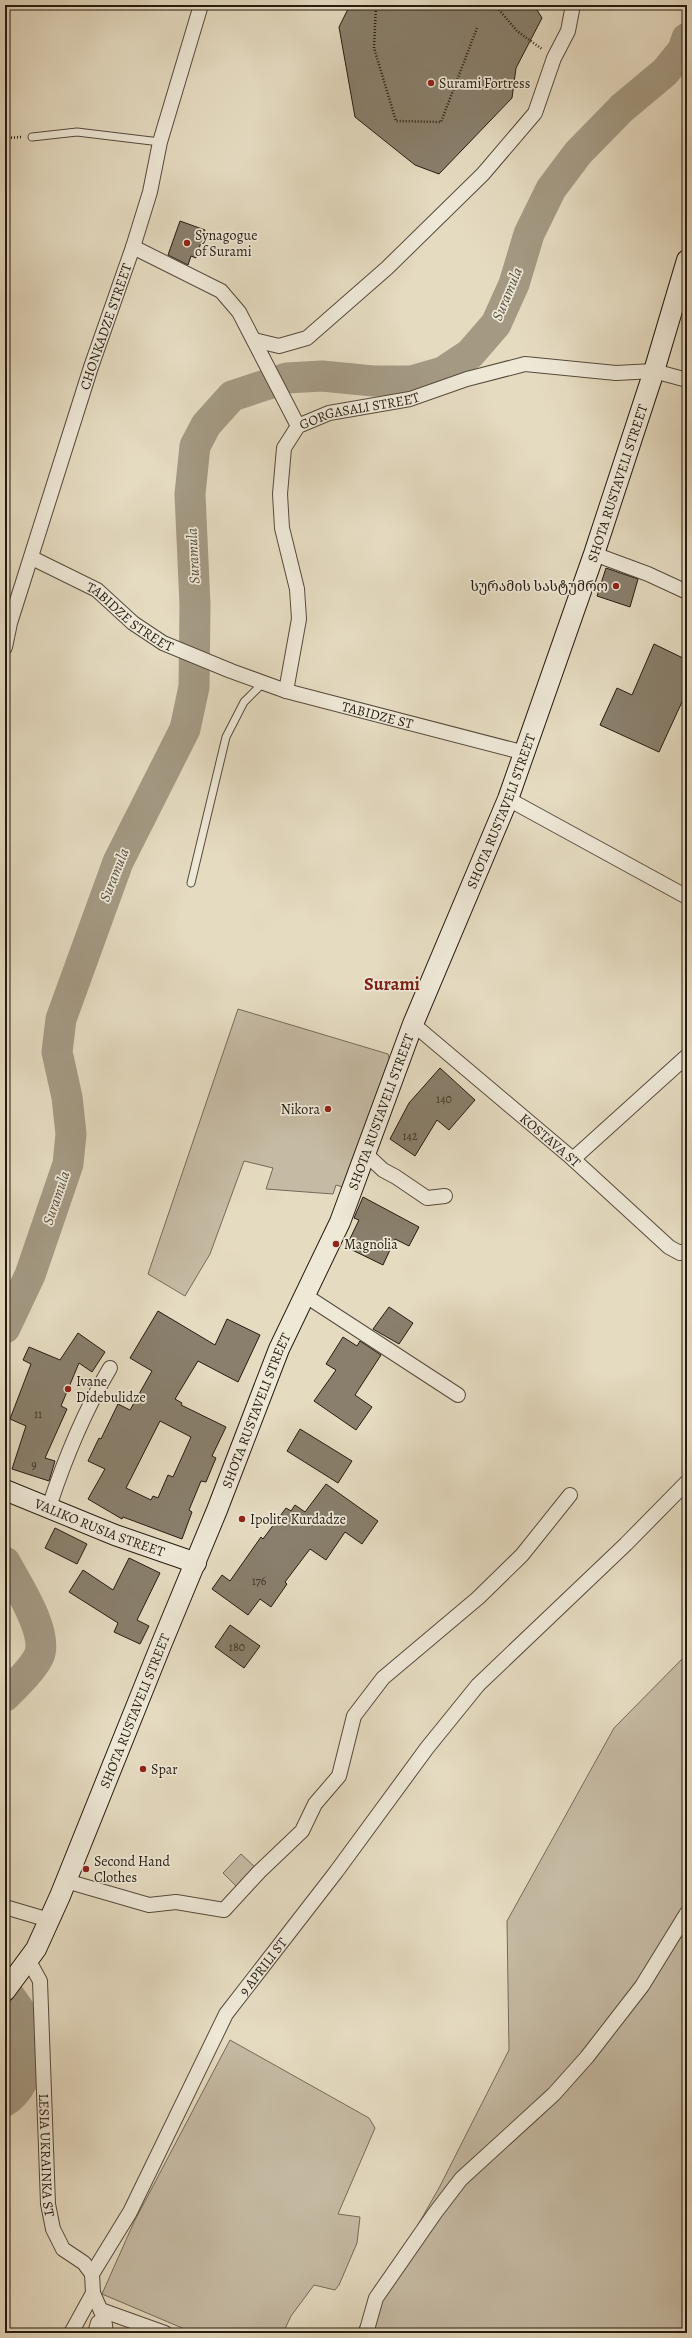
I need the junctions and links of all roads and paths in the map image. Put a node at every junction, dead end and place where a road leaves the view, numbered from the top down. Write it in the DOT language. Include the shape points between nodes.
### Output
graph roads {
  1 [pos="201,5"];
  2 [pos="376,5"];
  3 [pos="495,5"];
  4 [pos="572,5"];
  5 [pos="477,28"];
  6 [pos="554,58"];
  7 [pos="32,137"];
  8 [pos="160,142"];
  9 [pos="133,247"];
  10 [pos="687,260"];
  11 [pos="254,340"];
  12 [pos="654,371"];
  13 [pos="687,380"];
  14 [pos="298,426"];
  15 [pos="594,554"];
  16 [pos="32,558"];
  17 [pos="687,592"];
  18 [pos="5,647"];
  19 [pos="231,671"];
  20 [pos="263,683"];
  21 [pos="286,691"];
  22 [pos="525,753"];
  23 [pos="508,799"];
  24 [pos="192,883"];
  25 [pos="687,897"];
  26 [pos="413,1024"];
  27 [pos="687,1056"];
  28 [pos="366,1154"];
  29 [pos="573,1159"];
  30 [pos="445,1196"];
  31 [pos="687,1250"];
  32 [pos="306,1296"];
  33 [pos="110,1368"];
  34 [pos="458,1395"];
  35 [pos="687,1482"];
  36 [pos="8,1491"];
  37 [pos="570,1495"];
  38 [pos="49,1507"];
  39 [pos="196,1563"];
  40 [pos="66,1881"];
  41 [pos="5,1908"];
  42 [pos="687,1913"];
  43 [pos="49,1920"];
  44 [pos="28,1961"];
  45 [pos="5,1991"];
  46 [pos="92,2274"];
  47 [pos="94,2293"];
  48 [pos="102,2314"];
  49 [pos="71,2333"];
  50 [pos="95,2333"];
  51 [pos="106,2333"];
  52 [pos="165,2333"];
  53 [pos="366,2333"];
  1 -- 8 [label="street, CHONKADZE STREET"];
  2 -- 5 [label="path" via="374,48 396,121 441,122"];
  3 -- 6 [label="path" via="517,31"];
  4 -- 6 [label="street" via="568,30"];
  6 -- 11 [label="street" via="534,112 484,174 387,268 307,338 279,346"];
  7 -- 8 [label="lane" via="77,132"];
  8 -- 9 [label="street, CHONKADZE STREET" via="150,192"];
  9 -- 11 [label="street" via="221,290 239,312"];
  9 -- 16 [label="street, CHONKADZE STREET" via="91,367"];
  10 -- 12 [label="street, SHOTA RUSTAVELI STREET"];
  11 -- 14 [label="street"];
  12 -- 13 [label="street, GORGASALI STREET"];
  12 -- 14 [label="street, GORGASALI STREET" via="616,373 525,364 468,379 410,399 329,413"];
  12 -- 15 [label="street, SHOTA RUSTAVELI STREET"];
  14 -- 21 [label="street, GORGASALI STREET" via="284,448 280,494 282,528 297,589 298,618"];
  15 -- 17 [label="street"];
  15 -- 22 [label="street, SHOTA RUSTAVELI STREET"];
  16 -- 18 [label="street, CHONKADZE STREET" via="10,623"];
  16 -- 19 [label="street, TABIDZE STREET" via="98,590 133,624 163,643"];
  19 -- 20 [label="street, TABIDZE ST"];
  20 -- 21 [label="street, TABIDZE ST"];
  20 -- 24 [label="lane" via="244,702 226,737"];
  21 -- 22 [label="street, TABIDZE ST"];
  22 -- 23 [label="street, SHOTA RUSTAVELI STREET"];
  23 -- 25 [label="street"];
  23 -- 26 [label="street, SHOTA RUSTAVELI STREET"];
  26 -- 28 [label="street, SHOTA RUSTAVELI STREET"];
  26 -- 29 [label="street, KOSTAVA ST"];
  27 -- 29 [label="street"];
  28 -- 30 [label="street" via="383,1170 427,1198"];
  28 -- 32 [label="street, SHOTA RUSTAVELI STREET" via="340,1222"];
  29 -- 31 [label="street, KOSTAVA ST" via="669,1247 680,1253"];
  32 -- 34 [label="street"];
  32 -- 39 [label="street, SHOTA RUSTAVELI STREET" via="280,1349"];
  33 -- 38 [label="street" via="88,1406 63,1463"];
  35 -- 46 [label="street, 9 APRILI ST" via="478,1685 427,1748 336,1872 226,2014 130,2212"];
  36 -- 38 [label="street, VALIKO RUSIA STREET"];
  37 -- 40 [label="street" via="522,1554 478,1598 383,1678 354,1716 339,1776 315,1804 302,1831 224,1910 176,1902 149,1905"];
  38 -- 39 [label="street, VALIKO RUSIA STREET" via="115,1535"];
  39 -- 40 [label="street, SHOTA RUSTAVELI STREET"];
  40 -- 43 [label="street, SHOTA RUSTAVELI STREET"];
  41 -- 43 [label="street"];
  42 -- 53 [label="street" via="642,1986 587,2057 554,2094 461,2179 435,2213 376,2298"];
  43 -- 44 [label="street, SHOTA RUSTAVELI STREET"];
  44 -- 45 [label="street, SHOTA RUSTAVELI STREET"];
  44 -- 46 [label="street, LESIA UKRAINKA ST" via="40,1981 48,2204 53,2229 63,2249 84,2263"];
  46 -- 47 [label="street"];
  47 -- 48 [label="street"];
  47 -- 49 [label="street"];
  48 -- 50 [label="street"];
  48 -- 51 [label="street"];
  48 -- 52 [label="street"];
}
